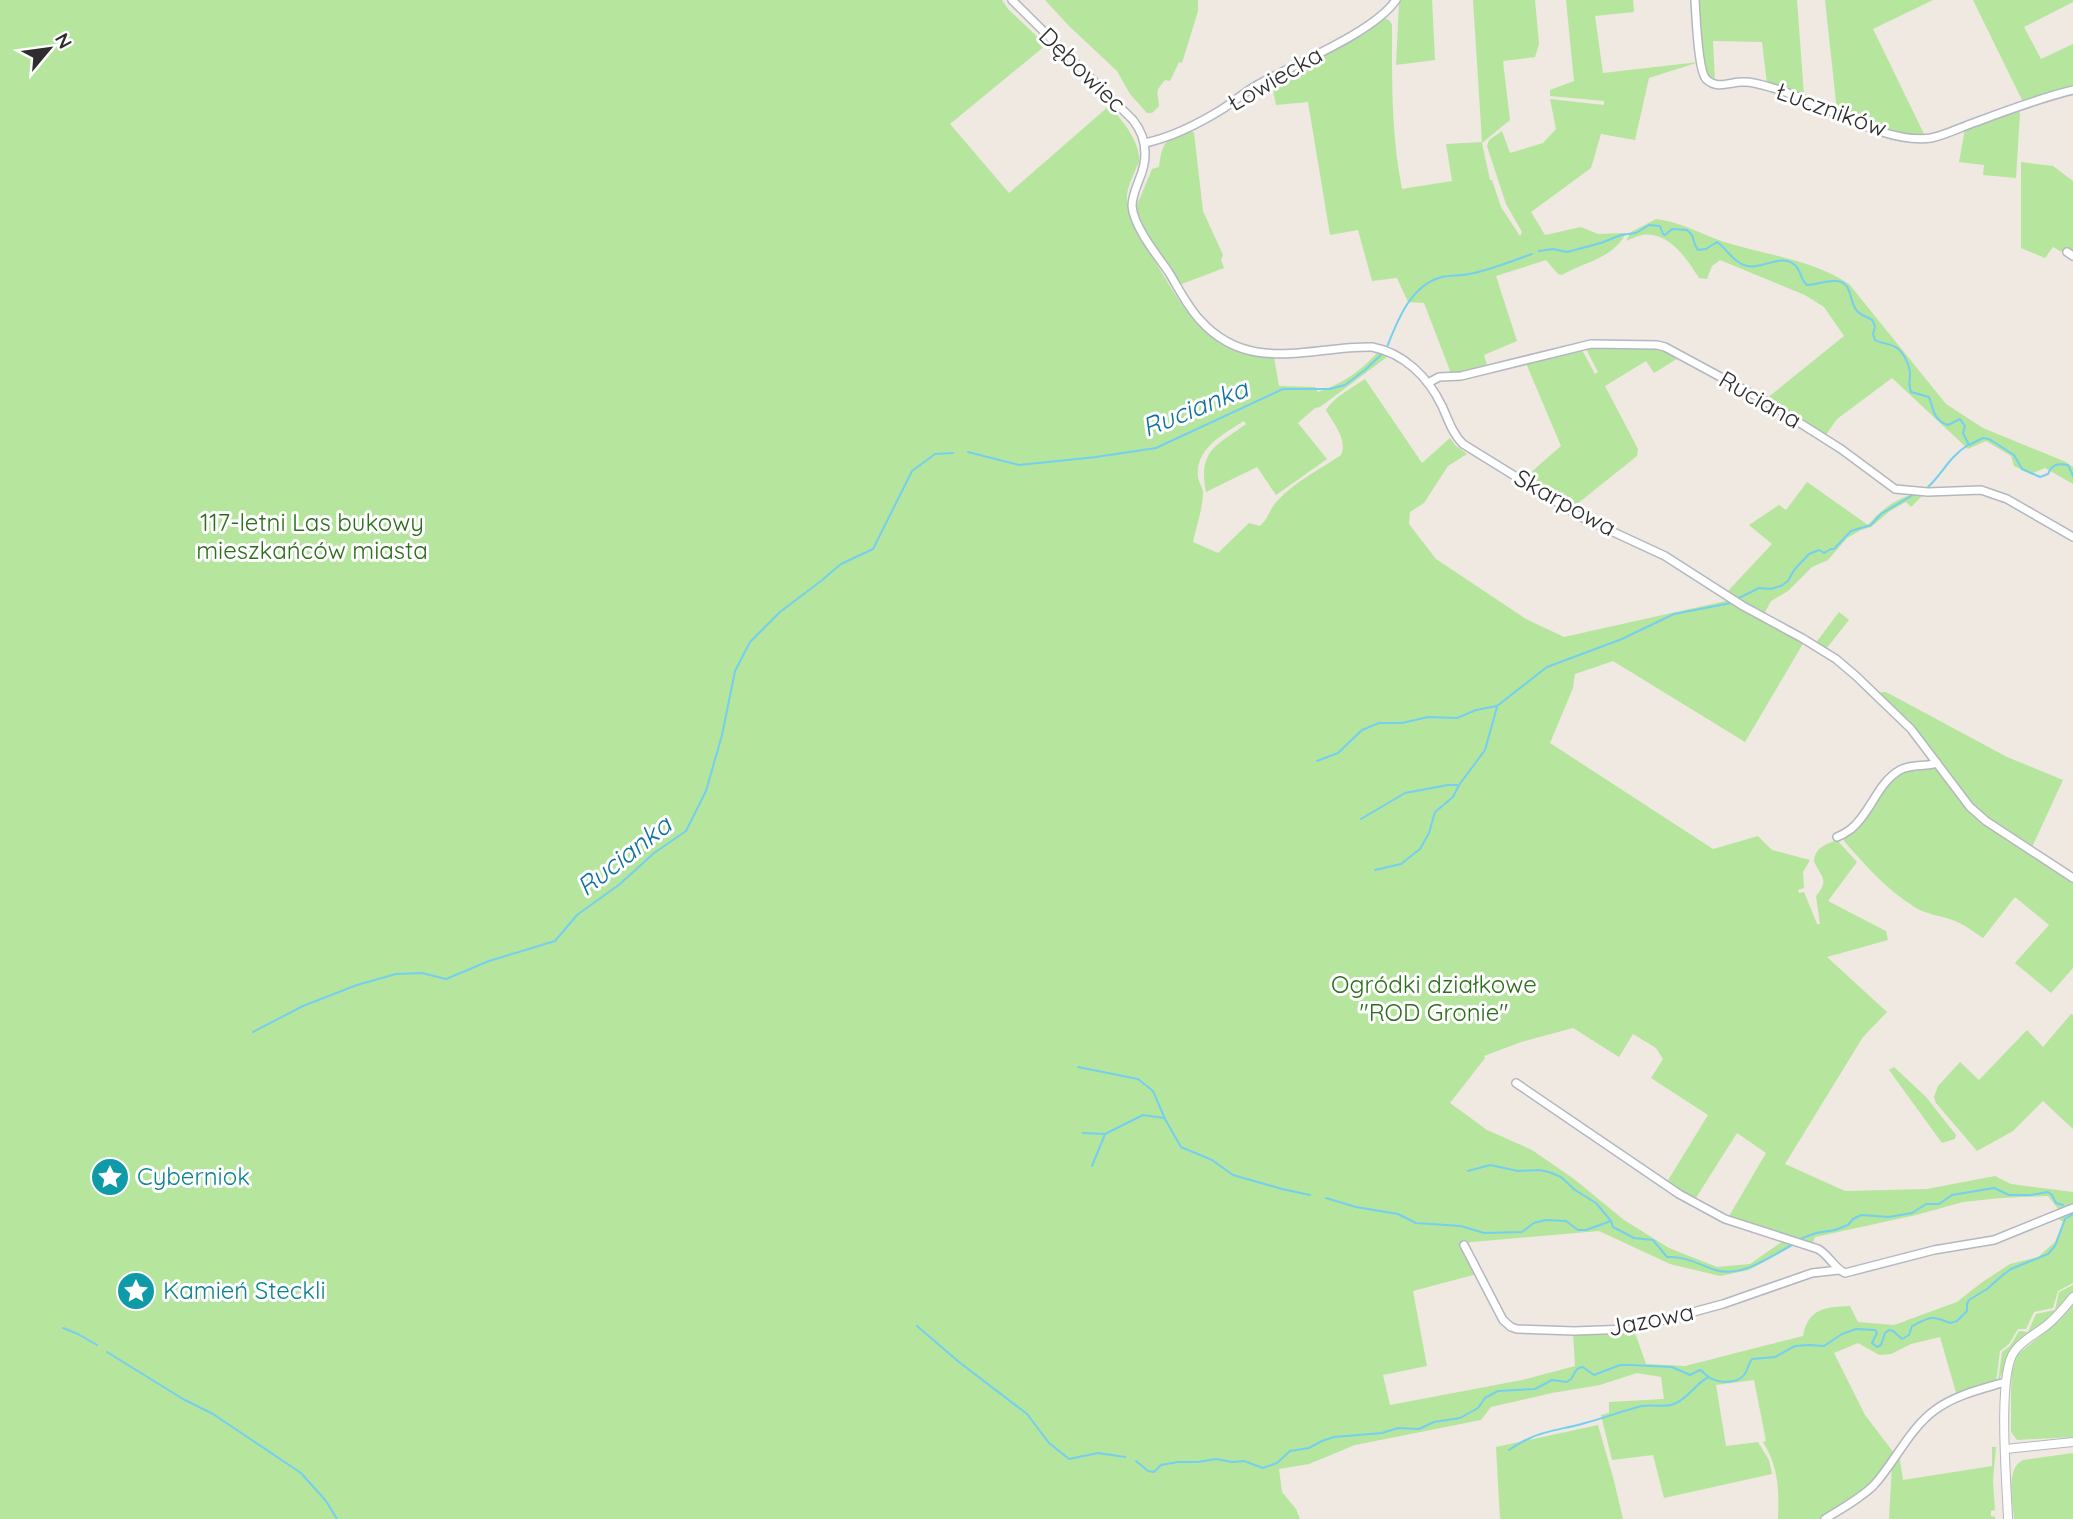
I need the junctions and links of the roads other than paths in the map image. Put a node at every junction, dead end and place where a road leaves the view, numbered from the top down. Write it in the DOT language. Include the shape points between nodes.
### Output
graph roads {
  1 [pos="1012,0"];
  2 [pos="1396,0"];
  3 [pos="1695,0"];
  4 [pos="2073,90"];
  5 [pos="1145,143"];
  6 [pos="1428,383"];
  7 [pos="2073,537"];
  8 [pos="1937,763"];
  9 [pos="1837,837"];
  10 [pos="2073,878"];
  11 [pos="1516,1083"];
  12 [pos="2073,1208"];
  13 [pos="1464,1245"];
  14 [pos="1839,1270"];
  15 [pos="2073,1297"];
  16 [pos="2005,1382"];
  17 [pos="2073,1442"];
  18 [pos="2006,1449"];
  19 [pos="1825,1519"];
  20 [pos="2008,1519"];
  1 -- 5 [label="street, Dębowiec" via="1133,120"];
  2 -- 5 [label="street, Łowiecka" via="1375,22 1246,91 1221,110"];
  3 -- 4 [label="street, Łuczników" via="1700,61 1708,80 1773,88 1861,125 1895,134 1937,136"];
  5 -- 6 [label="street, Skarpowa" via="1134,214 1208,328 1229,343 1264,355 1380,348 1403,359"];
  6 -- 7 [label="street, Ruciana" via="1591,344 1657,345 1765,401 1895,489 1981,490 2007,499"];
  6 -- 8 [label="street, Skarpowa" via="1463,444 1581,517 1665,556 1827,653 1912,729"];
  8 -- 9 [label="street" via="1897,771 1852,829"];
  8 -- 10 [label="street, Skarpowa" via="1978,814"];
  11 -- 14 [label="street" via="1703,1209 1818,1249"];
  12 -- 14 [label="street, Jazowa" via="1994,1240 1845,1273"];
  13 -- 14 [label="street, Jazowa" via="1503,1320 1517,1329 1630,1329 1812,1273"];
  15 -- 16 [label="street" via="2058,1316 2014,1352"];
  16 -- 18 [label="street"];
  16 -- 19 [label="street" via="1934,1411 1864,1494"];
  17 -- 18 [label="street"];
  18 -- 20 [label="street"];
}
